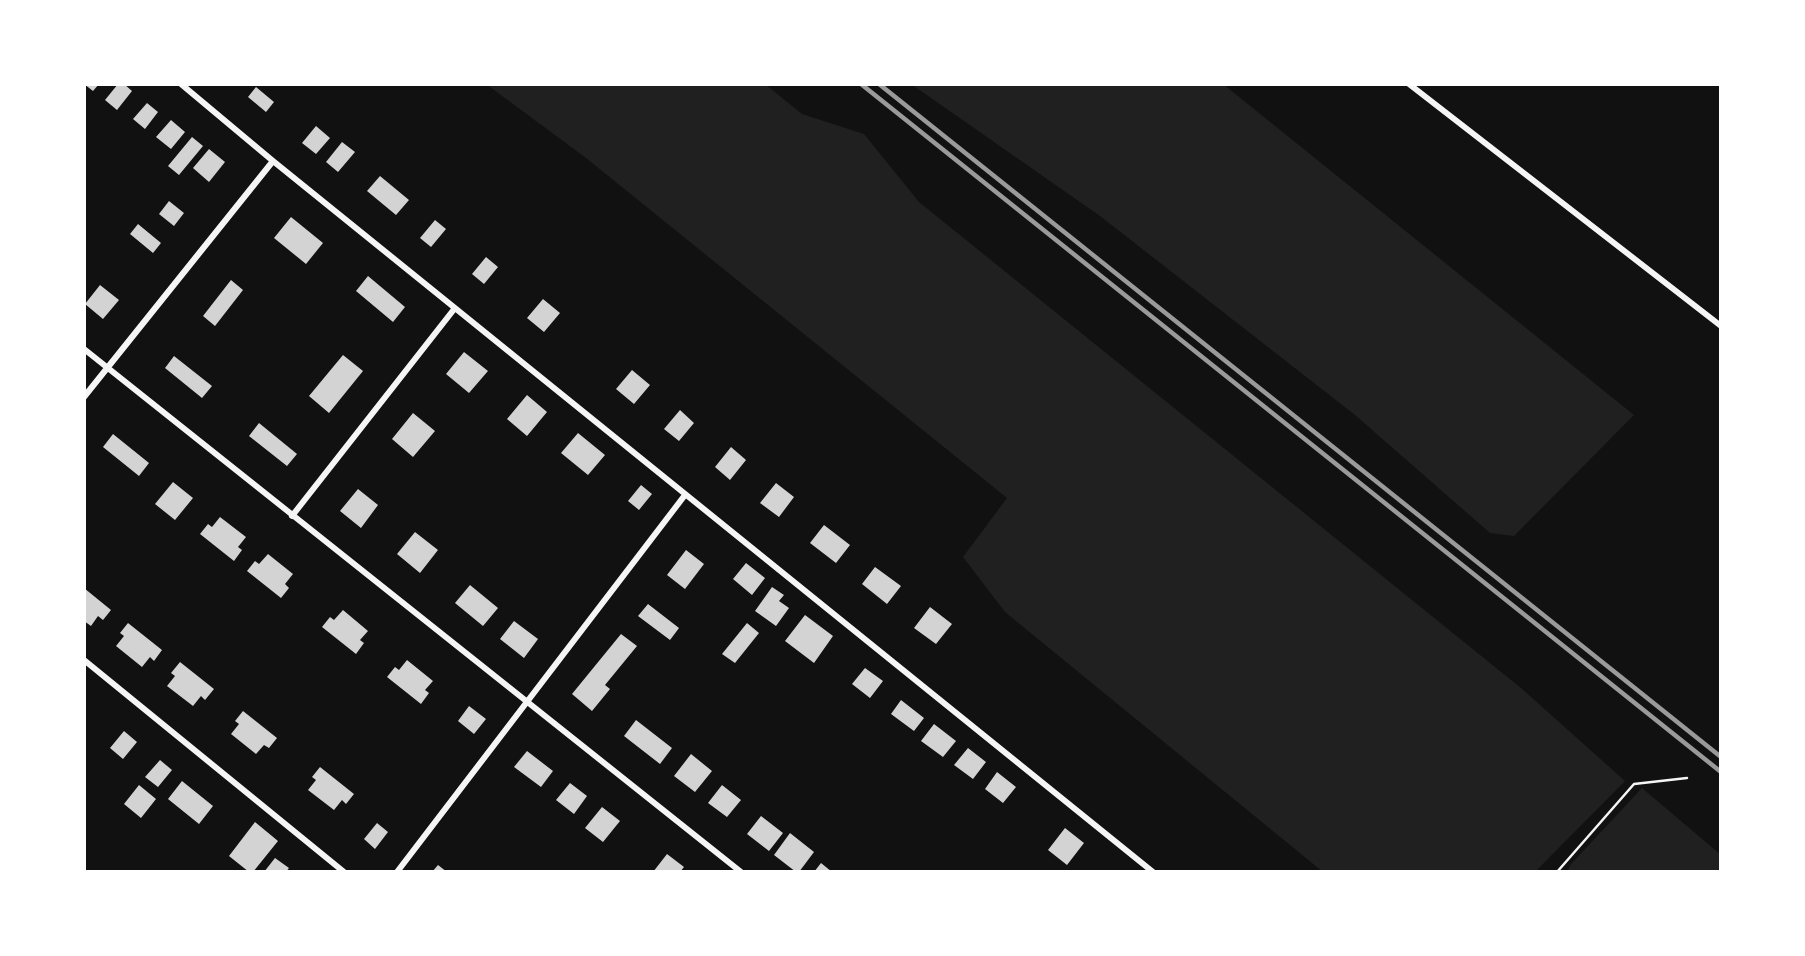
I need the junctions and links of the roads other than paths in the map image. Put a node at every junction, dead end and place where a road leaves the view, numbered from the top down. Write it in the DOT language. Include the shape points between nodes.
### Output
graph roads {
  1 [pos="180,84"];
  2 [pos="1409,84"];
  3 [pos="273,161"];
  4 [pos="455,308"];
  5 [pos="1721,326"];
  6 [pos="84,349"];
  7 [pos="107,369"];
  8 [pos="84,397"];
  9 [pos="685,495"];
  10 [pos="292,516"];
  11 [pos="84,660"];
  12 [pos="527,704"];
  13 [pos="344,872"];
  14 [pos="397,872"];
  15 [pos="741,872"];
  16 [pos="1153,872"];
  1 -- 3 [label="street"];
  2 -- 5 [label="street"];
  3 -- 4 [label="street"];
  3 -- 7 [label="street"];
  4 -- 9 [label="street"];
  4 -- 10 [label="street"];
  6 -- 7 [label="street"];
  7 -- 8 [label="street"];
  7 -- 10 [label="street"];
  9 -- 12 [label="street"];
  9 -- 16 [label="street"];
  10 -- 12 [label="street"];
  11 -- 13 [label="street"];
  12 -- 14 [label="street"];
  12 -- 15 [label="street"];
}
